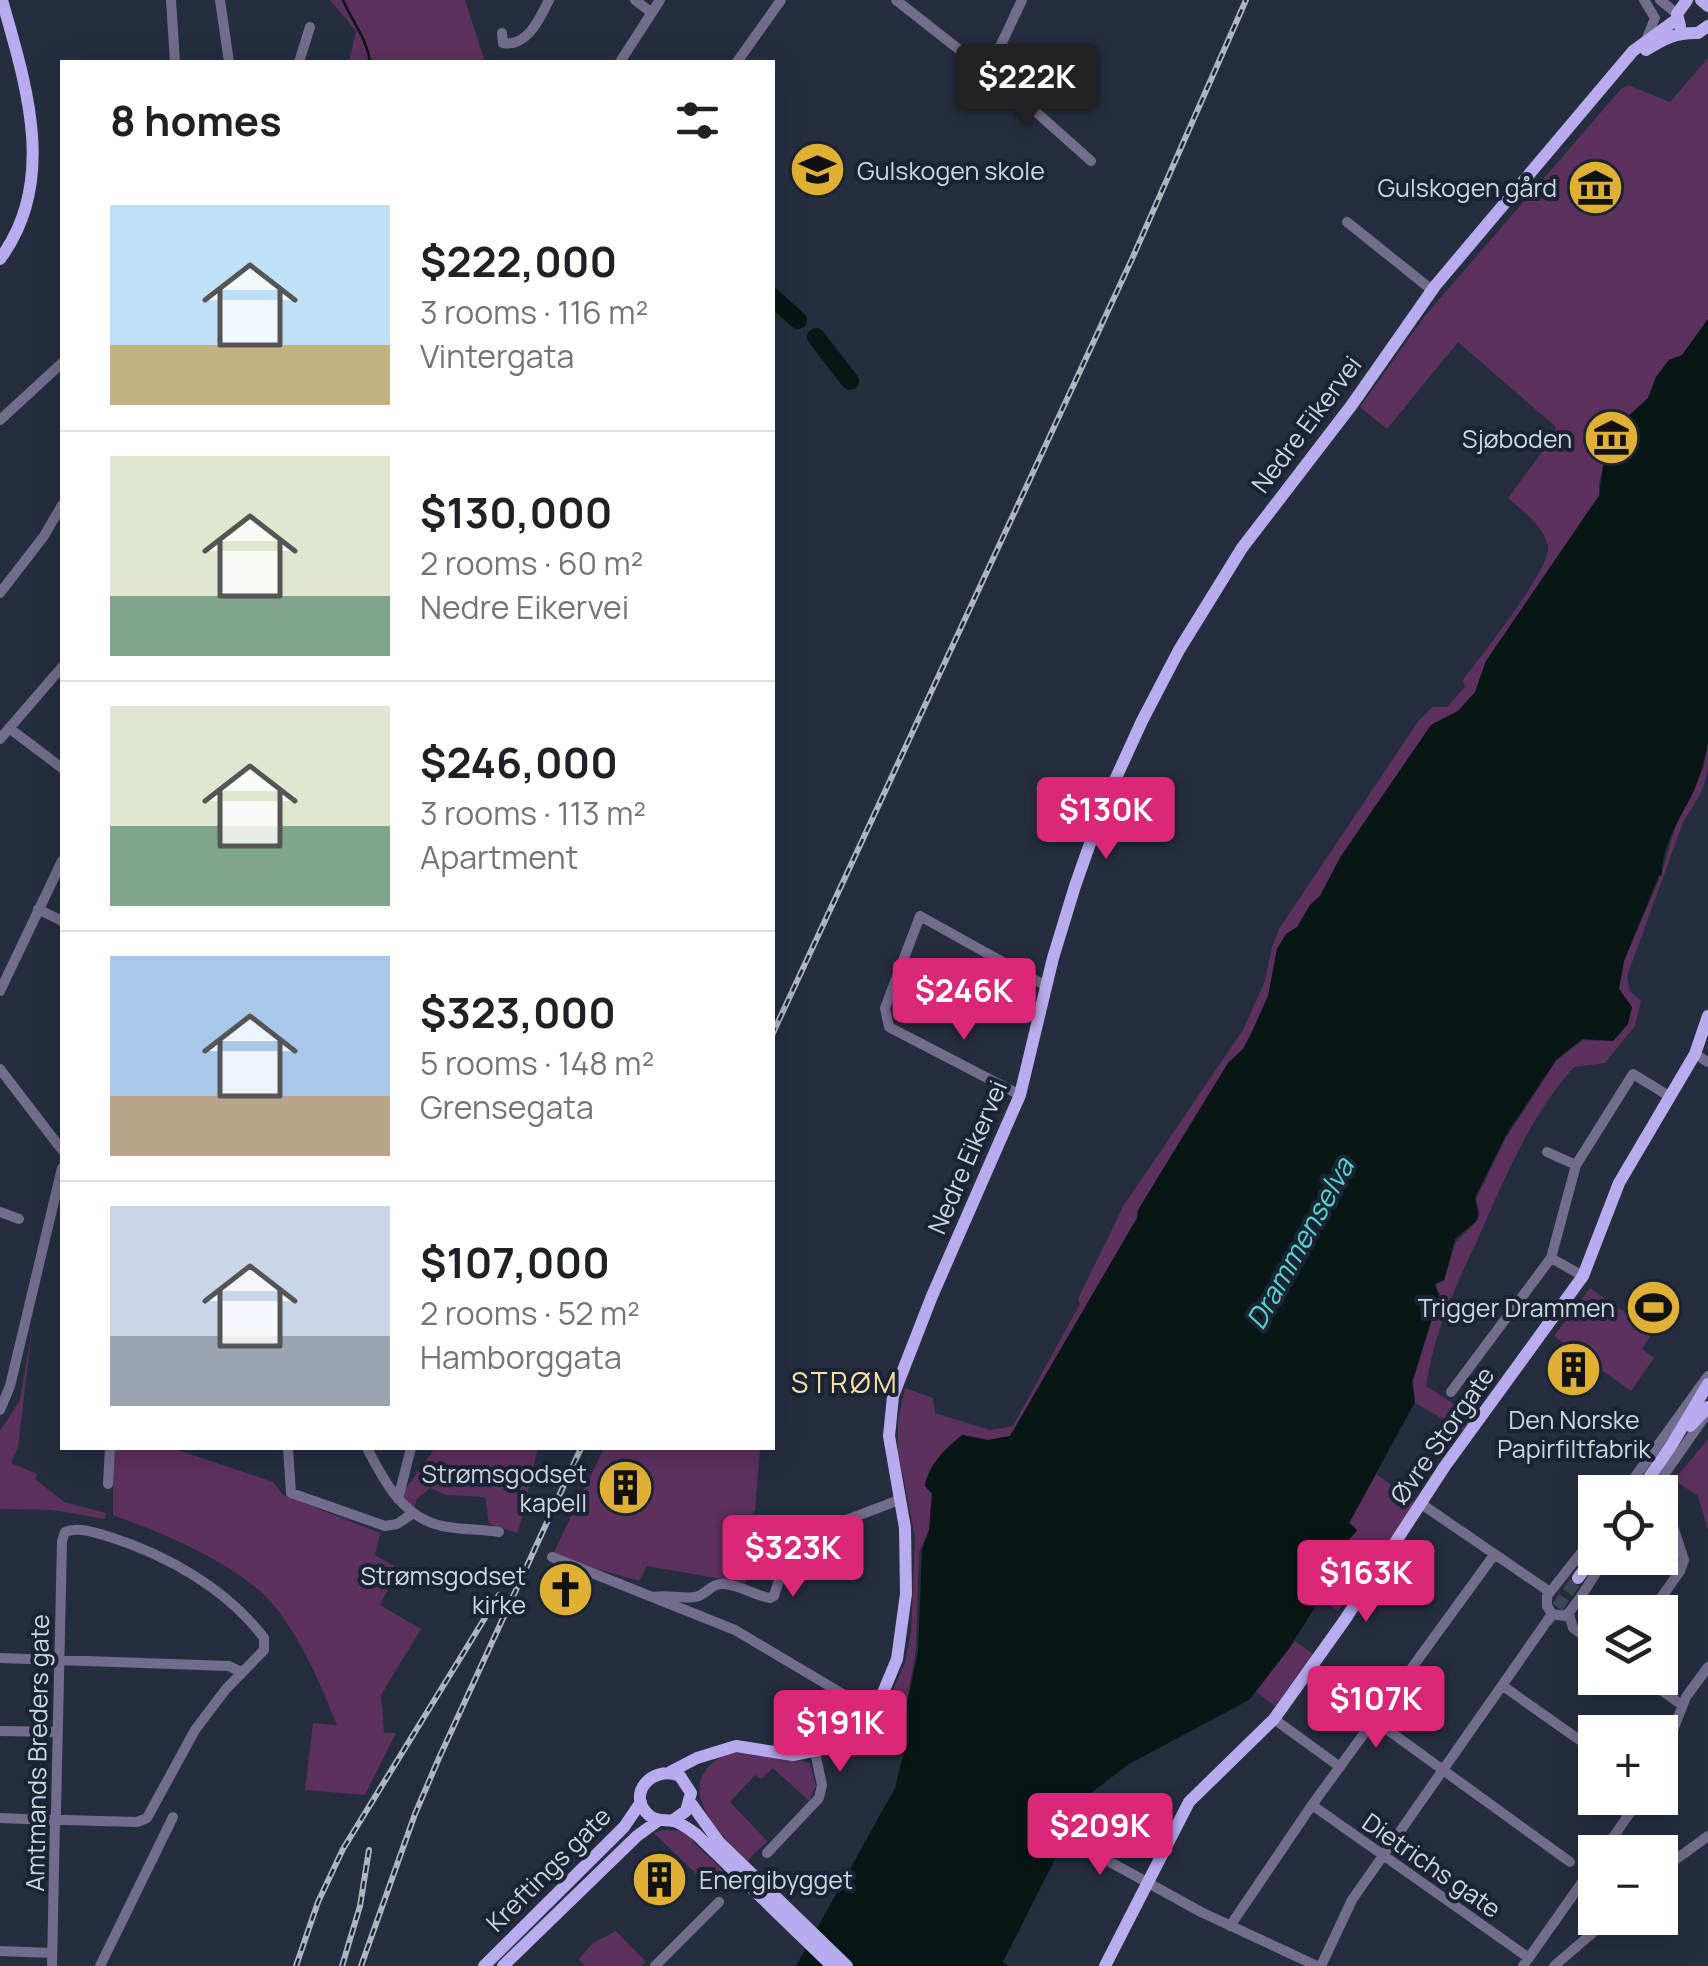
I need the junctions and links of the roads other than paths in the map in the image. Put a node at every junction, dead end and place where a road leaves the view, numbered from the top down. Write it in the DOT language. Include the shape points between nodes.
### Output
graph roads {
  1 [pos="2,0"];
  2 [pos="171,0"];
  3 [pos="220,0"];
  4 [pos="549,0"];
  5 [pos="635,0"];
  6 [pos="660,0"];
  7 [pos="781,0"];
  8 [pos="896,0"];
  9 [pos="1022,0"];
  10 [pos="1644,0"];
  11 [pos="1661,0"];
  12 [pos="1681,9"];
  13 [pos="652,13"];
  14 [pos="310,27"];
  15 [pos="4,28"];
  16 [pos="1706,30"];
  17 [pos="1686,32"];
  18 [pos="502,33"];
  19 [pos="1644,42"];
  20 [pos="1630,58"];
  21 [pos="175,60"];
  22 [pos="229,60"];
  23 [pos="300,60"];
  24 [pos="621,60"];
  25 [pos="738,60"];
  26 [pos="990,70"];
  27 [pos="1091,160"];
  28 [pos="1347,222"];
  29 [pos="0,260"];
  30 [pos="1432,290"];
  31 [pos="60,365"];
  32 [pos="0,420"];
  33 [pos="60,508"];
  34 [pos="0,593"];
  35 [pos="60,668"];
  36 [pos="9,728"];
  37 [pos="0,739"];
  38 [pos="60,766"];
  39 [pos="60,864"];
  40 [pos="38,909"];
  41 [pos="60,920"];
  42 [pos="1046,986"];
  43 [pos="0,990"];
  44 [pos="1708,1016"];
  45 [pos="1694,1054"];
  46 [pos="1708,1062"];
  47 [pos="0,1069"];
  48 [pos="1020,1095"];
  49 [pos="1669,1096"];
  50 [pos="60,1147"];
  51 [pos="1547,1152"];
  52 [pos="1576,1165"];
  53 [pos="60,1188"];
  54 [pos="0,1212"];
  55 [pos="19,1219"];
  56 [pos="1551,1258"];
  57 [pos="1584,1276"];
  58 [pos="1708,1376"];
  59 [pos="1708,1384"];
  60 [pos="1451,1392"];
  61 [pos="1708,1409"];
  62 [pos="0,1410"];
  63 [pos="1671,1446"];
  64 [pos="110,1450"];
  65 [pos="288,1450"];
  66 [pos="368,1450"];
  67 [pos="410,1450"];
  68 [pos="1636,1475"];
  69 [pos="1651,1475"];
  70 [pos="1665,1475"];
  71 [pos="108,1484"];
  72 [pos="398,1499"];
  73 [pos="899,1500"];
  74 [pos="1420,1504"];
  75 [pos="412,1514"];
  76 [pos="498,1532"];
  77 [pos="1678,1545"];
  78 [pos="1494,1554"];
  79 [pos="1578,1557"];
  80 [pos="1678,1574"];
  81 [pos="1580,1575"];
  82 [pos="1594,1575"];
  83 [pos="1578,1578"];
  84 [pos="1553,1590"];
  85 [pos="544,1595"];
  86 [pos="653,1597"];
  87 [pos="1575,1603"];
  88 [pos="1552,1614"];
  89 [pos="1569,1614"];
  90 [pos="1578,1632"];
  91 [pos="0,1658"];
  92 [pos="59,1659"];
  93 [pos="1708,1667"];
  94 [pos="242,1672"];
  95 [pos="1503,1686"];
  96 [pos="1668,1695"];
  97 [pos="1682,1705"];
  98 [pos="872,1712"];
  99 [pos="1678,1716"];
  100 [pos="1274,1719"];
  101 [pos="1374,1720"];
  102 [pos="0,1731"];
  103 [pos="58,1732"];
  104 [pos="1578,1739"];
  105 [pos="815,1752"];
  106 [pos="712,1754"];
  107 [pos="1340,1767"];
  108 [pos="1443,1770"];
  109 [pos="670,1772"];
  110 [pos="690,1794"];
  111 [pos="641,1802"];
  112 [pos="1312,1805"];
  113 [pos="173,1817"];
  114 [pos="0,1818"];
  115 [pos="55,1820"];
  116 [pos="666,1821"];
  117 [pos="1708,1836"];
  118 [pos="1072,1841"];
  119 [pos="768,1853"];
  120 [pos="1383,1856"];
  121 [pos="1678,1858"];
  122 [pos="1570,1862"];
  123 [pos="736,1866"];
  124 [pos="1147,1880"];
  125 [pos="1578,1888"];
  126 [pos="719,1902"];
  127 [pos="1230,1926"];
  128 [pos="802,1930"];
  129 [pos="1590,1935"];
  130 [pos="0,1951"];
  131 [pos="52,1952"];
  132 [pos="1526,1962"];
  133 [pos="52,1966"];
  134 [pos="100,1966"];
  135 [pos="484,1966"];
  136 [pos="503,1966"];
  137 [pos="654,1966"];
  138 [pos="832,1966"];
  139 [pos="847,1966"];
  140 [pos="1105,1966"];
  141 [pos="1319,1966"];
  142 [pos="1554,1966"];
  1 -- 15 [label="main road"];
  2 -- 21 [label="street"];
  3 -- 22 [label="street"];
  4 -- 18 [label="street" via="524,40 504,43"];
  5 -- 13 [label="street"];
  6 -- 13 [label="street"];
  7 -- 25 [label="street"];
  8 -- 26 [label="street"];
  9 -- 26 [label="street"];
  10 -- 19 [label="street" via="1655,18"];
  11 -- 12 [label="street"];
  12 -- 17 [label="main road"];
  12 -- 19 [label="main road, Nedre Eikervei"];
  13 -- 24 [label="street"];
  14 -- 23 [label="street"];
  15 -- 29 [label="main road" via="27,95 33,169 24,218"];
  16 -- 17 [label="main road"];
  17 -- 20 [label="main road, Nedre Eikervei"];
  19 -- 20 [label="main road, Nedre Eikervei"];
  20 -- 30 [label="main road, Nedre Eikervei"];
  26 -- 27 [label="street"];
  28 -- 30 [label="street"];
  30 -- 42 [label="main road, Nedre Eikervei" via="1242,548 1171,664 1097,824"];
  31 -- 32 [label="street"];
  33 -- 34 [label="street"];
  35 -- 36 [label="street"];
  36 -- 37 [label="street"];
  36 -- 38 [label="street"];
  39 -- 40 [label="street"];
  40 -- 41 [label="street"];
  40 -- 43 [label="street"];
  42 -- 48 [label="main road, Nedre Eikervei"];
  42 -- 48 [label="street" via="920,916 885,1008 889,1027"];
  44 -- 45 [label="main road, Øvre Storgate"];
  45 -- 46 [label="street"];
  45 -- 49 [label="main road, Øvre Storgate"];
  47 -- 50 [label="street"];
  48 -- 73 [label="main road, Nedre Eikervei" via="893,1396 889,1436"];
  49 -- 52 [label="street, Øvre Storgate" via="1632,1074"];
  49 -- 57 [label="main road, Øvre Storgate" via="1619,1184"];
  51 -- 52 [label="street"];
  52 -- 56 [label="street, Øvre Storgate"];
  53 -- 62 [label="street"];
  54 -- 55 [label="street"];
  56 -- 57 [label="street"];
  56 -- 60 [label="street, Øvre Storgate"];
  57 -- 74 [label="main road, Øvre Storgate"];
  58 -- 68 [label="street"];
  59 -- 63 [label="main road"];
  61 -- 63 [label="main road"];
  61 -- 70 [label="street"];
  63 -- 69 [label="main road"];
  64 -- 71 [label="street"];
  65 -- 75 [label="street" via="290,1493 386,1526"];
  66 -- 72 [label="street"];
  67 -- 72 [label="street"];
  72 -- 75 [label="street"];
  73 -- 86 [label="street" via="791,1540 770,1598 724,1584 693,1597"];
  73 -- 98 [label="main road, Nedre Eikervei" via="904,1620 897,1659"];
  74 -- 78 [label="street"];
  74 -- 100 [label="main road, Øvre Storgate"];
  75 -- 76 [label="street" via="437,1525"];
  77 -- 80 [label="street" via="1684,1560"];
  78 -- 84 [label="street"];
  78 -- 101 [label="street"];
  79 -- 84 [label="street"];
  81 -- 83 [label="main road"];
  82 -- 87 [label="street"];
  84 -- 87 [label="street" via="1569,1590"];
  84 -- 88 [label="street" via="1546,1601"];
  85 -- 86 [label="street" via="556,1559"];
  86 -- 98 [label="street" via="735,1630"];
  87 -- 89 [label="street"];
  88 -- 89 [label="street"];
  88 -- 95 [label="street"];
  89 -- 90 [label="street"];
  91 -- 92 [label="street"];
  92 -- 94 [label="street" via="229,1666"];
  92 -- 94 [label="street, Amtmands Breders gate" via="62,1541 75,1529 128,1543 178,1567 242,1614 266,1642"];
  92 -- 103 [label="street, Amtmands Breders gate"];
  93 -- 97 [label="street"];
  94 -- 115 [label="street" via="195,1730 147,1818"];
  95 -- 104 [label="street"];
  95 -- 108 [label="street"];
  96 -- 97 [label="street"];
  97 -- 99 [label="street"];
  98 -- 105 [label="main road" via="844,1740"];
  100 -- 107 [label="street"];
  100 -- 124 [label="main road, Øvre Storgate" via="1189,1802"];
  101 -- 107 [label="street"];
  101 -- 108 [label="street"];
  102 -- 103 [label="street"];
  103 -- 115 [label="street, Amtmands Breders gate"];
  105 -- 106 [label="main road" via="736,1746"];
  105 -- 119 [label="street" via="819,1798"];
  106 -- 109 [label="main road"];
  106 -- 110 [label="main road"];
  107 -- 112 [label="street"];
  108 -- 120 [label="street"];
  108 -- 122 [label="street"];
  109 -- 110 [label="main road"];
  109 -- 111 [label="main road" via="648,1780"];
  110 -- 116 [label="main road" via="681,1816"];
  110 -- 123 [label="main road"];
  111 -- 116 [label="main road" via="647,1813"];
  111 -- 135 [label="main road, Kreftings gate" via="624,1827"];
  112 -- 120 [label="street, Dietrichs gate"];
  112 -- 127 [label="street"];
  113 -- 134 [label="street"];
  114 -- 115 [label="street"];
  115 -- 131 [label="street, Amtmands Breders gate"];
  116 -- 123 [label="main road" via="696,1834"];
  116 -- 136 [label="main road, Kreftings gate" via="636,1836"];
  117 -- 121 [label="street"];
  118 -- 124 [label="street"];
  120 -- 132 [label="street, Dietrichs gate"];
  120 -- 141 [label="street"];
  123 -- 128 [label="main road"];
  124 -- 127 [label="street"];
  124 -- 140 [label="main road, Øvre Storgate"];
  125 -- 132 [label="street"];
  126 -- 137 [label="street"];
  127 -- 141 [label="street"];
  128 -- 138 [label="main road"];
  128 -- 139 [label="main road"];
  129 -- 142 [label="street"];
  130 -- 131 [label="street"];
  131 -- 133 [label="street, Amtmands Breders gate"];
}
